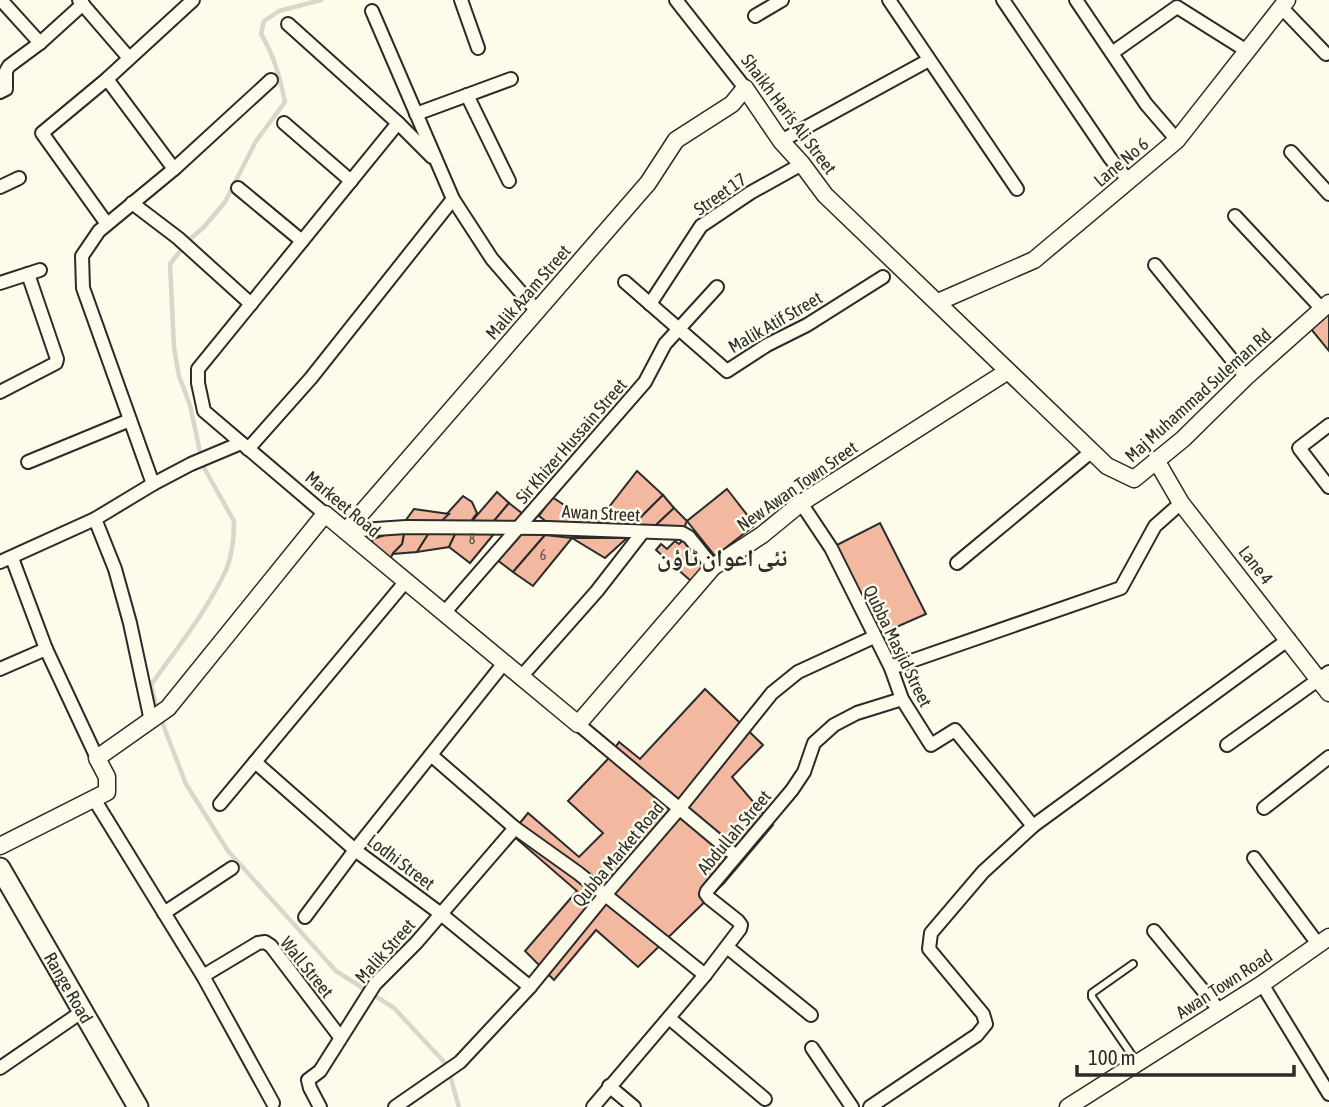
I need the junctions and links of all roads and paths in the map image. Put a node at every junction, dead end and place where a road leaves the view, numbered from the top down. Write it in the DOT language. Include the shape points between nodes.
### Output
graph roads {
  1 [pos="1,0"];
  2 [pos="193,0"];
  3 [pos="461,0"];
  4 [pos="676,0"];
  5 [pos="782,0"];
  6 [pos="889,0"];
  7 [pos="1003,0"];
  8 [pos="1076,0"];
  9 [pos="81,2"];
  10 [pos="1284,4"];
  11 [pos="372,11"];
  12 [pos="755,16"];
  13 [pos="288,24"];
  14 [pos="40,43"];
  15 [pos="478,48"];
  16 [pos="1247,51"];
  17 [pos="1112,53"];
  18 [pos="1326,54"];
  19 [pos="129,58"];
  20 [pos="929,60"];
  21 [pos="107,79"];
  22 [pos="511,79"];
  23 [pos="271,80"];
  24 [pos="745,88"];
  25 [pos="0,92"];
  26 [pos="467,95"];
  27 [pos="416,114"];
  28 [pos="284,122"];
  29 [pos="398,123"];
  30 [pos="1177,140"];
  31 [pos="781,141"];
  32 [pos="1291,152"];
  33 [pos="437,162"];
  34 [pos="802,164"];
  35 [pos="174,169"];
  36 [pos="19,178"];
  37 [pos="1128,180"];
  38 [pos="351,181"];
  39 [pos="509,181"];
  40 [pos="0,187"];
  41 [pos="238,188"];
  42 [pos="1017,189"];
  43 [pos="1329,194"];
  44 [pos="453,199"];
  45 [pos="132,203"];
  46 [pos="1235,216"];
  47 [pos="107,224"];
  48 [pos="302,241"];
  49 [pos="1155,265"];
  50 [pos="883,277"];
  51 [pos="625,282"];
  52 [pos="0,283"];
  53 [pos="717,287"];
  54 [pos="938,302"];
  55 [pos="251,303"];
  56 [pos="650,304"];
  57 [pos="1325,306"];
  58 [pos="537,311"];
  59 [pos="678,329"];
  60 [pos="1008,371"];
  61 [pos="1246,377"];
  62 [pos="0,392"];
  63 [pos="130,420"];
  64 [pos="1329,425"];
  65 [pos="244,446"];
  66 [pos="1092,451"];
  67 [pos="1156,460"];
  68 [pos="28,462"];
  69 [pos="153,484"];
  70 [pos="1329,486"];
  71 [pos="801,503"];
  72 [pos="1181,503"];
  73 [pos="325,514"];
  74 [pos="95,519"];
  75 [pos="519,528"];
  76 [pos="346,531"];
  77 [pos="642,533"];
  78 [pos="6,560"];
  79 [pos="957,563"];
  80 [pos="713,567"];
  81 [pos="406,581"];
  82 [pos="444,612"];
  83 [pos="874,637"];
  84 [pos="1289,639"];
  85 [pos="46,649"];
  86 [pos="504,663"];
  87 [pos="891,668"];
  88 [pos="0,669"];
  89 [pos="522,677"];
  90 [pos="1326,681"];
  91 [pos="902,699"];
  92 [pos="158,715"];
  93 [pos="578,724"];
  94 [pos="1227,745"];
  95 [pos="431,755"];
  96 [pos="1329,757"];
  97 [pos="97,758"];
  98 [pos="255,762"];
  99 [pos="94,799"];
  100 [pos="220,804"];
  101 [pos="1264,808"];
  102 [pos="679,809"];
  103 [pos="1033,826"];
  104 [pos="515,828"];
  105 [pos="0,846"];
  106 [pos="355,850"];
  107 [pos="736,855"];
  108 [pos="1254,858"];
  109 [pos="0,868"];
  110 [pos="232,868"];
  111 [pos="605,895"];
  112 [pos="164,913"];
  113 [pos="441,914"];
  114 [pos="305,917"];
  115 [pos="1154,931"];
  116 [pos="1324,941"];
  117 [pos="727,947"];
  118 [pos="1133,964"];
  119 [pos="705,975"];
  120 [pos="203,976"];
  121 [pos="1262,984"];
  122 [pos="530,987"];
  123 [pos="82,1011"];
  124 [pos="1220,1011"];
  125 [pos="811,1015"];
  126 [pos="668,1018"];
  127 [pos="340,1037"];
  128 [pos="811,1048"];
  129 [pos="1137,1063"];
  130 [pos="0,1068"];
  131 [pos="609,1086"];
  132 [pos="1329,1094"];
  133 [pos="765,1099"];
  134 [pos="273,1103"];
  135 [pos="403,1105"];
  136 [pos="138,1107"];
  137 [pos="320,1107"];
  138 [pos="593,1107"];
  139 [pos="634,1107"];
  140 [pos="852,1107"];
  141 [pos="870,1107"];
  142 [pos="1068,1107"];
  1 -- 14 [label="street"];
  2 -- 19 [label="street"];
  3 -- 15 [label="street"];
  4 -- 24 [label="street, Shaikh Haris Ali Street"];
  5 -- 12 [label="street"];
  6 -- 20 [label="street"];
  7 -- 37 [label="street"];
  8 -- 17 [label="street"];
  9 -- 14 [label="street"];
  9 -- 19 [label="street"];
  10 -- 16 [label="street, Lane No 6"];
  10 -- 18 [label="street"];
  11 -- 27 [label="street"];
  13 -- 29 [label="street"];
  14 -- 25 [label="street" via="9,66 6,89"];
  16 -- 17 [label="street" via="1177,7"];
  16 -- 30 [label="street, Lane No 6"];
  17 -- 30 [label="street"];
  19 -- 21 [label="street"];
  20 -- 31 [label="street"];
  20 -- 42 [label="street"];
  21 -- 35 [label="street"];
  21 -- 47 [label="street" via="42,133"];
  22 -- 26 [label="street"];
  23 -- 35 [label="street"];
  24 -- 31 [label="street, Shaikh Haris Ali Street"];
  24 -- 58 [label="street, Malik Azam Street" via="732,104 676,140 648,183"];
  26 -- 27 [label="street"];
  26 -- 39 [label="street"];
  27 -- 33 [label="street"];
  28 -- 38 [label="street"];
  29 -- 33 [label="street"];
  29 -- 38 [label="street, Markeet Road"];
  30 -- 37 [label="street, Lane No 6"];
  31 -- 34 [label="street, Shaikh Haris Ali Street"];
  32 -- 43 [label="street"];
  33 -- 44 [label="street"];
  34 -- 54 [label="street, Shaikh Haris Ali Street" via="825,195"];
  34 -- 56 [label="street, Street 17" via="701,226"];
  35 -- 45 [label="street"];
  36 -- 40 [label="street"];
  37 -- 54 [label="street, Lane No 6" via="1034,260"];
  38 -- 48 [label="street, Markeet Road"];
  41 -- 48 [label="street"];
  44 -- 58 [label="street" via="492,258"];
  44 -- 65 [label="street" via="311,379"];
  45 -- 47 [label="street"];
  45 -- 55 [label="street"];
  46 -- 57 [label="street"];
  47 -- 63 [label="street" via="82,256 83,288"];
  48 -- 55 [label="street, Markeet Road"];
  49 -- 61 [label="street"];
  50 -- 59 [label="street, Malik Atif Street" via="727,371"];
  51 -- 56 [label="street, Malik Atif Street"];
  52 -- 62 [label="street" via="34,272 57,359"];
  53 -- 59 [label="street, Sir Khizer Hussain Street"];
  54 -- 60 [label="street, Maj Muhammad Suleman Rd"];
  55 -- 65 [label="street, Markeet Road" via="198,369 204,411"];
  56 -- 59 [label="street, Malik Atif Street"];
  57 -- 61 [label="street, Maj Muhammad Suleman Rd"];
  58 -- 76 [label="street, Malik Azam Street"];
  59 -- 75 [label="street, Sir Khizer Hussain Street" via="645,382"];
  60 -- 66 [label="street, Maj Muhammad Suleman Rd"];
  60 -- 71 [label="street, New Awan Town Sreet"];
  61 -- 67 [label="street, Maj Muhammad Suleman Rd"];
  63 -- 68 [label="street"];
  63 -- 69 [label="street"];
  64 -- 70 [label="street" via="1299,448"];
  65 -- 69 [label="street" via="191,464"];
  65 -- 73 [label="street, Markeet Road"];
  66 -- 67 [label="street, Maj Muhammad Suleman Rd" via="1107,466 1134,480"];
  66 -- 79 [label="street"];
  67 -- 72 [label="street, Lane 4"];
  69 -- 74 [label="street"];
  71 -- 80 [label="street, New Awan Town Sreet"];
  71 -- 83 [label="street, Qubba Masjid Street" via="831,548"];
  72 -- 84 [label="street, Lane 4"];
  72 -- 87 [label="street" via="1155,526 1121,588"];
  73 -- 76 [label="street, Markeet Road"];
  73 -- 92 [label="street"];
  74 -- 78 [label="street"];
  74 -- 92 [label="street" via="116,569"];
  75 -- 76 [label="street, Awan Street"];
  75 -- 77 [label="street, Awan Street"];
  75 -- 82 [label="street, Sir Khizer Hussain Street"];
  76 -- 81 [label="street, Markeet Road"];
  77 -- 80 [label="street, Awan Street" via="686,534"];
  77 -- 89 [label="street"];
  78 -- 85 [label="street"];
  80 -- 93 [label="street, New Awan Town Sreet"];
  81 -- 82 [label="street, Markeet Road"];
  81 -- 98 [label="street"];
  82 -- 86 [label="street, Markeet Road"];
  83 -- 87 [label="street, Qubba Masjid Street"];
  83 -- 102 [label="street, Qubba Market Road" via="798,672 772,693"];
  84 -- 90 [label="street, Lane 4"];
  84 -- 103 [label="street"];
  85 -- 88 [label="street"];
  85 -- 97 [label="street"];
  86 -- 89 [label="street, Markeet Road"];
  86 -- 95 [label="street"];
  87 -- 91 [label="street, Qubba Masjid Street"];
  89 -- 93 [label="street, Markeet Road"];
  90 -- 94 [label="street"];
  91 -- 103 [label="street, Qubba Masjid Street" via="930,745 956,730"];
  91 -- 107 [label="street, Abdullah Street" via="857,713 814,743 792,790"];
  92 -- 97 [label="street"];
  93 -- 102 [label="street, Markeet Road"];
  95 -- 104 [label="street"];
  95 -- 106 [label="street"];
  96 -- 101 [label="street"];
  97 -- 99 [label="street" via="108,786 107,792"];
  98 -- 100 [label="street"];
  98 -- 106 [label="street, Lodhi Street"];
  99 -- 105 [label="street"];
  99 -- 112 [label="street"];
  102 -- 107 [label="street, Markeet Road"];
  102 -- 111 [label="street, Qubba Market Road"];
  103 -- 141 [label="street" via="983,872 929,940 929,949 983,1014 986,1024 977,1035"];
  104 -- 111 [label="street"];
  104 -- 113 [label="street, Malik Street"];
  106 -- 113 [label="street, Lodhi Street"];
  106 -- 114 [label="street"];
  107 -- 117 [label="street, Abdullah Street" via="706,894 741,925"];
  108 -- 116 [label="street"];
  109 -- 123 [label="main road, Range Road"];
  110 -- 112 [label="street"];
  111 -- 119 [label="street"];
  111 -- 122 [label="street, Qubba Market Road"];
  112 -- 120 [label="street"];
  113 -- 122 [label="street, Lodhi Street"];
  113 -- 127 [label="street, Malik Street" via="375,984"];
  115 -- 124 [label="street"];
  116 -- 121 [label="street, Awan Town Road"];
  117 -- 119 [label="street, Abdullah Street"];
  117 -- 125 [label="street"];
  118 -- 129 [label="lane" via="1092,993 1092,998"];
  119 -- 126 [label="street, Abdullah Street"];
  120 -- 127 [label="street, Wall Street" via="265,943"];
  120 -- 134 [label="street"];
  121 -- 124 [label="street, Awan Town Road"];
  121 -- 132 [label="street"];
  122 -- 135 [label="street, Qubba Market Road" via="460,1062"];
  123 -- 130 [label="street"];
  123 -- 136 [label="main road, Range Road"];
  124 -- 129 [label="street, Awan Town Road"];
  126 -- 131 [label="street, Abdullah Street"];
  126 -- 133 [label="street"];
  127 -- 137 [label="street, Malik Street" via="320,1071 308,1080"];
  128 -- 140 [label="street"];
  129 -- 142 [label="street, Awan Town Road"];
  131 -- 138 [label="street, Abdullah Street"];
  131 -- 139 [label="street"];
}
